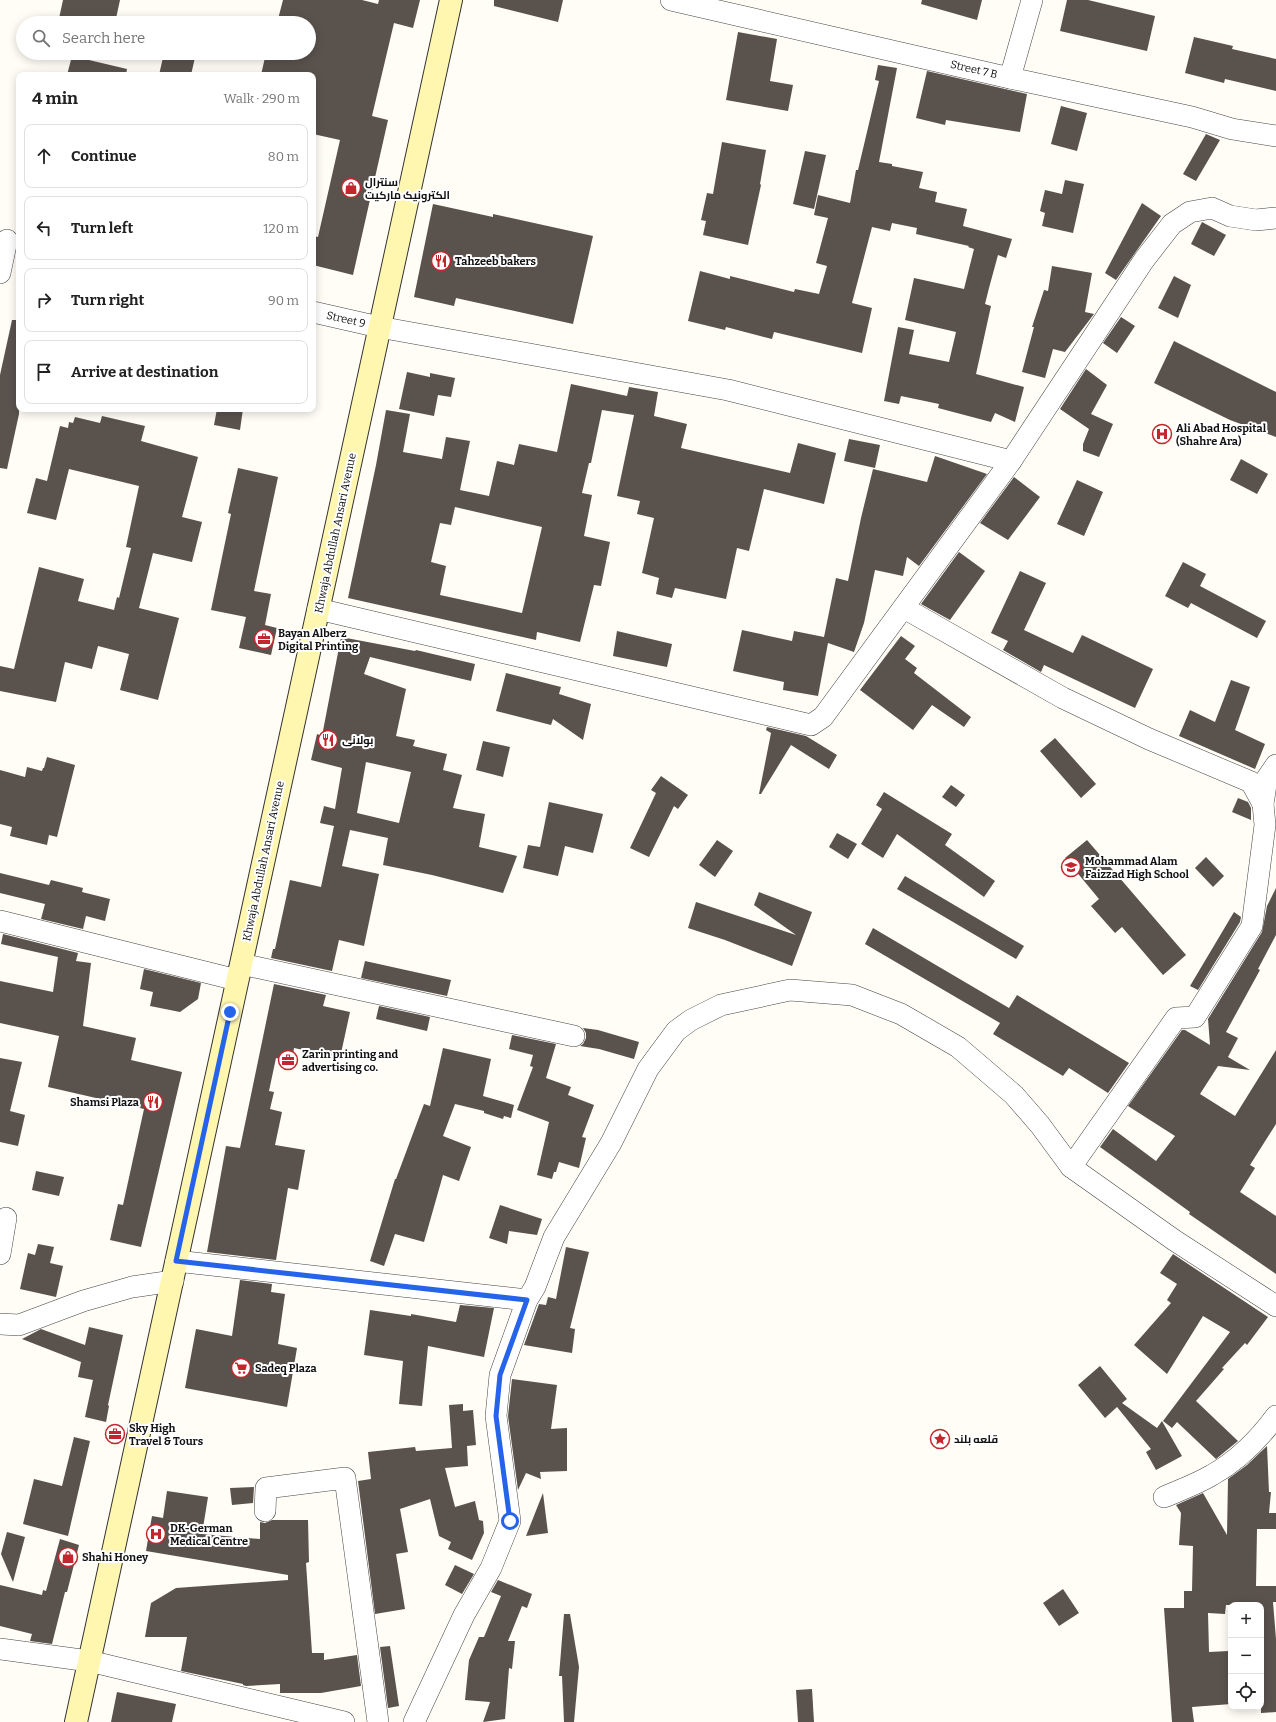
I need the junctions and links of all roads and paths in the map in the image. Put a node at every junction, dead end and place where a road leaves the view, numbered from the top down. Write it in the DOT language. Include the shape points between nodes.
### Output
graph roads {
  1 [pos="451,0"];
  2 [pos="671,0"];
  3 [pos="1032,0"];
  4 [pos="1010,78"];
  5 [pos="1276,136"];
  6 [pos="1276,218"];
  7 [pos="9,240"];
  8 [pos="0,273"];
  9 [pos="316,313"];
  10 [pos="379,327"];
  11 [pos="1011,461"];
  12 [pos="904,608"];
  13 [pos="318,609"];
  14 [pos="1276,765"];
  15 [pos="1263,804"];
  16 [pos="0,921"];
  17 [pos="239,972"];
  18 [pos="574,1036"];
  19 [pos="1071,1167"];
  20 [pos="6,1218"];
  21 [pos="0,1254"];
  22 [pos="175,1271"];
  23 [pos="527,1300"];
  24 [pos="1276,1306"];
  25 [pos="0,1324"];
  26 [pos="1276,1416"];
  27 [pos="1164,1497"];
  28 [pos="265,1511"];
  29 [pos="0,1649"];
  30 [pos="89,1661"];
  31 [pos="76,1722"];
  32 [pos="344,1722"];
  33 [pos="378,1722"];
  34 [pos="413,1722"];
  1 -- 10 [label="main road, Khwaja Abdullah Ansari Avenue"];
  2 -- 4 [label="street, Street 7 B"];
  3 -- 4 [label="street"];
  4 -- 5 [label="street, Street 7 B" via="1192,117 1232,129"];
  6 -- 11 [label="street" via="1256,220 1230,216 1212,208 1190,212 1172,224 1144,260"];
  7 -- 8 [label="street"];
  9 -- 10 [label="street, Street 9"];
  10 -- 11 [label="street, Street 9" via="728,390"];
  10 -- 13 [label="main road, Khwaja Abdullah Ansari Avenue"];
  11 -- 12 [label="street"];
  12 -- 13 [label="street" via="823,717 811,725"];
  12 -- 15 [label="street" via="1063,698 1251,782"];
  13 -- 17 [label="main road, Khwaja Abdullah Ansari Avenue"];
  14 -- 15 [label="street" via="1267,778"];
  15 -- 19 [label="street" via="1265,825 1252,926 1195,1017 1176,1018"];
  16 -- 17 [label="street"];
  17 -- 18 [label="street"];
  17 -- 22 [label="main road, Khwaja Abdullah Ansari Avenue"];
  19 -- 23 [label="street" via="1014,1095 958,1046 901,1014 852,995 790,990 721,1005 691,1020 676,1031 648,1069 611,1143 554,1237 535,1287"];
  19 -- 24 [label="street" via="1174,1240"];
  20 -- 21 [label="street"];
  22 -- 23 [label="street"];
  22 -- 25 [label="street" via="19,1324"];
  22 -- 30 [label="main road, Khwaja Abdullah Ansari Avenue"];
  23 -- 34 [label="street" via="500,1375 496,1416 510,1521 491,1568 464,1615"];
  26 -- 27 [label="street" via="1264,1432 1240,1455 1213,1475"];
  28 -- 33 [label="street" via="266,1488 345,1478"];
  29 -- 30 [label="street"];
  30 -- 31 [label="main road, Khwaja Abdullah Ansari Avenue"];
  30 -- 32 [label="street"];
}
